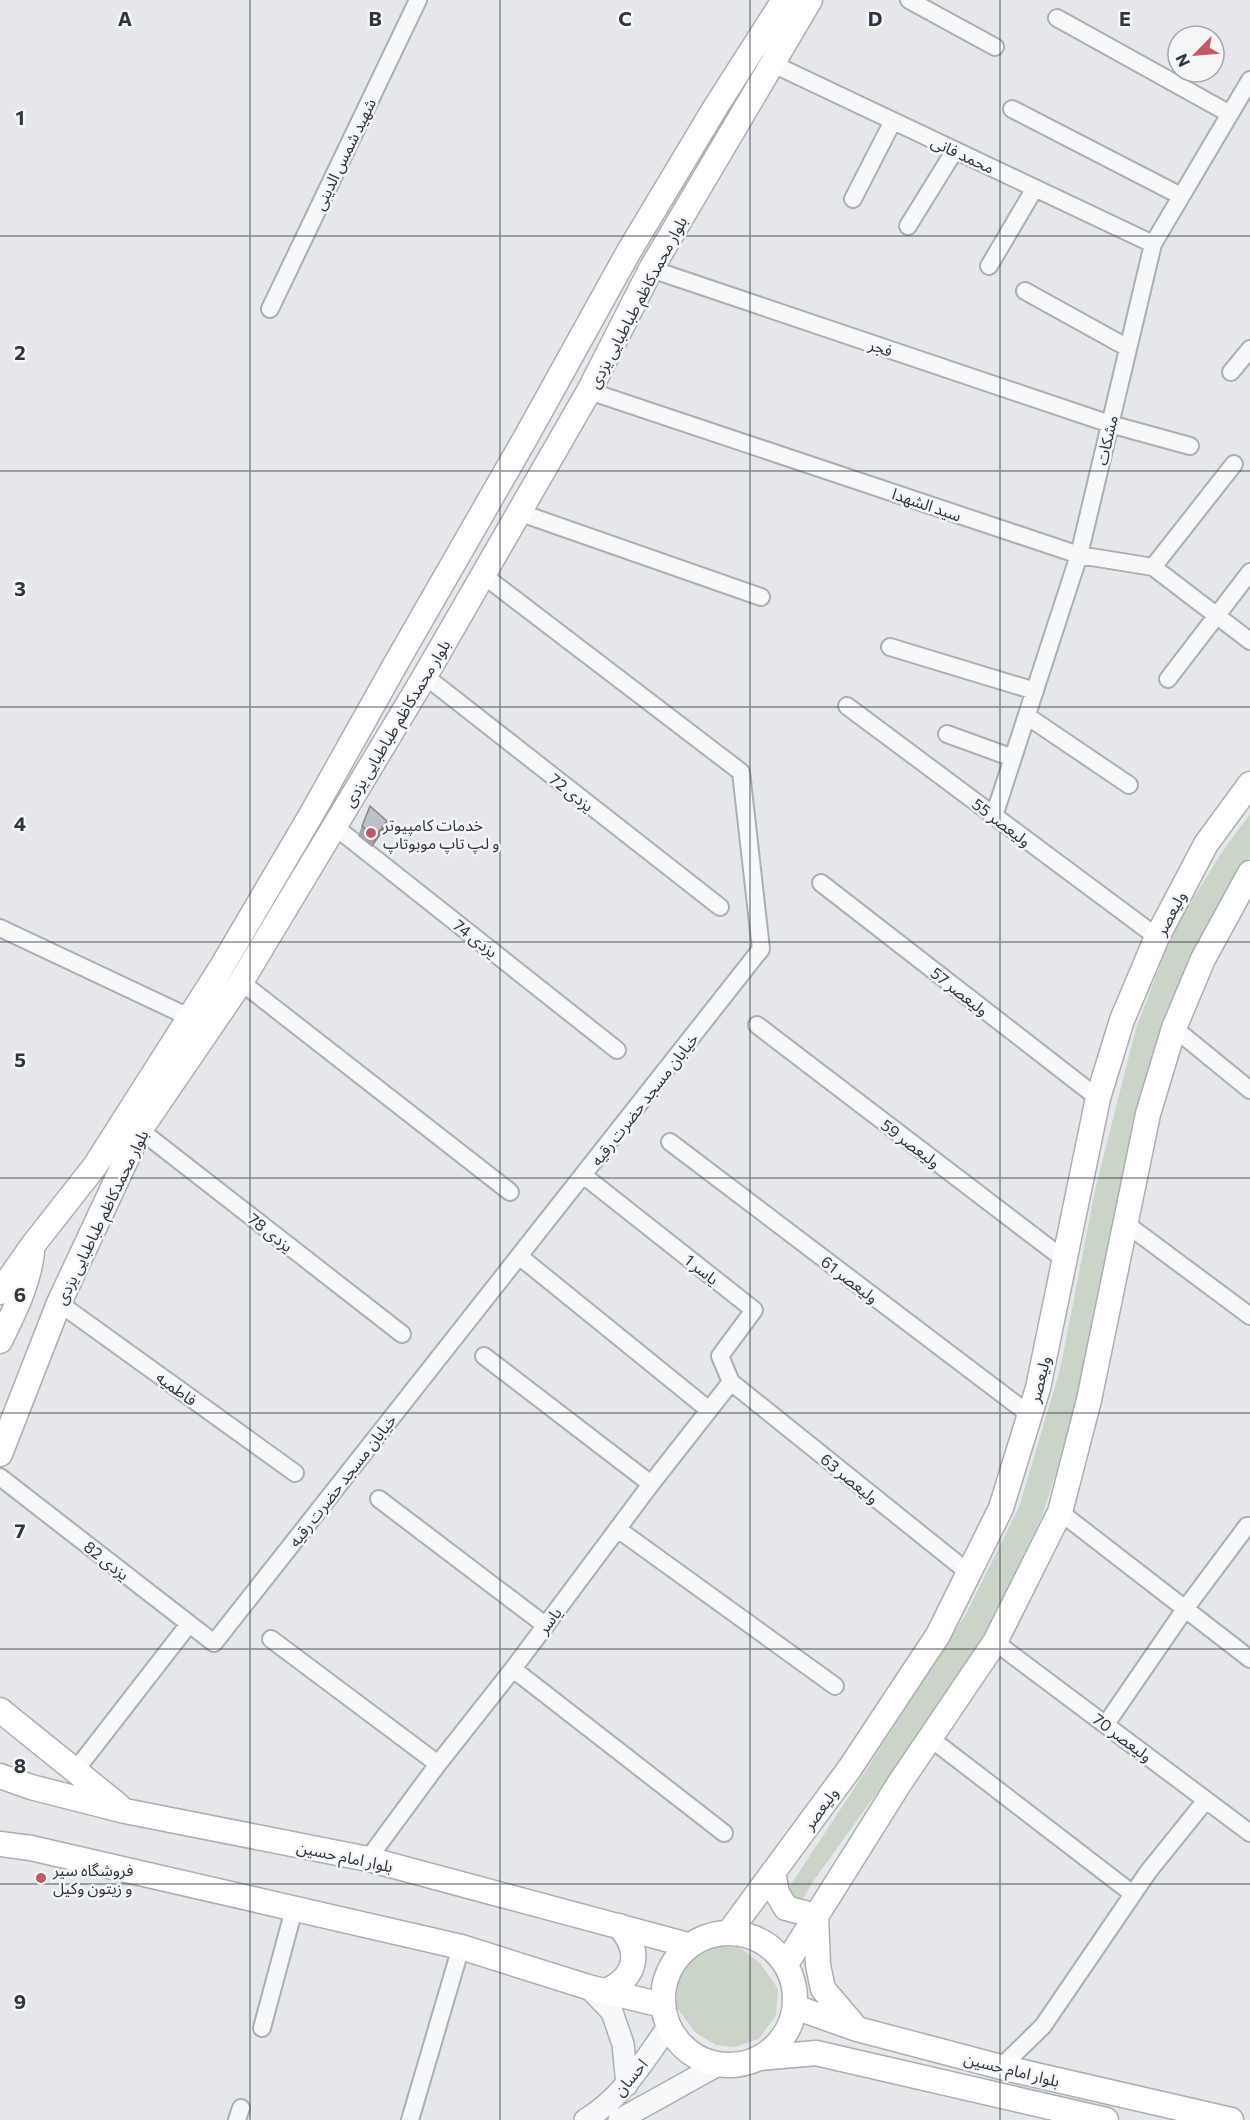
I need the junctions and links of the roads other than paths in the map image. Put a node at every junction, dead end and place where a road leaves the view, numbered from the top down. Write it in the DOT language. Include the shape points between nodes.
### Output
graph roads {
  1 [pos="418,0"];
  2 [pos="784,0"];
  3 [pos="810,0"];
  4 [pos="909,0"];
  5 [pos="1057,18"];
  6 [pos="995,47"];
  7 [pos="773,64"];
  8 [pos="1250,80"];
  9 [pos="1012,109"];
  10 [pos="1230,114"];
  11 [pos="893,121"];
  12 [pos="704,128"];
  13 [pos="726,142"];
  14 [pos="955,150"];
  15 [pos="685,158"];
  16 [pos="709,171"];
  17 [pos="1035,188"];
  18 [pos="1181,196"];
  19 [pos="853,199"];
  20 [pos="908,226"];
  21 [pos="1153,244"];
  22 [pos="989,266"];
  23 [pos="651,269"];
  24 [pos="1025,291"];
  25 [pos="270,309"];
  26 [pos="1128,348"];
  27 [pos="1250,349"];
  28 [pos="1231,372"];
  29 [pos="589,391"];
  30 [pos="1110,424"];
  31 [pos="1190,446"];
  32 [pos="1234,464"];
  33 [pos="518,512"];
  34 [pos="1079,555"];
  35 [pos="1153,567"];
  36 [pos="1250,572"];
  37 [pos="483,575"];
  38 [pos="761,597"];
  39 [pos="1217,614"];
  40 [pos="1250,641"];
  41 [pos="890,647"];
  42 [pos="425,676"];
  43 [pos="1168,679"];
  44 [pos="1035,691"];
  45 [pos="847,706"];
  46 [pos="1027,716"];
  47 [pos="947,734"];
  48 [pos="1013,758"];
  49 [pos="1250,784"];
  50 [pos="1129,785"];
  51 [pos="994,816"];
  52 [pos="334,826"];
  53 [pos="1250,873"];
  54 [pos="821,883"];
  55 [pos="720,907"];
  56 [pos="0,928"];
  57 [pos="1157,938"];
  58 [pos="241,982"];
  59 [pos="191,1018"];
  60 [pos="757,1025"];
  61 [pos="1174,1028"];
  62 [pos="617,1050"];
  63 [pos="1250,1089"];
  64 [pos="1098,1098"];
  65 [pos="140,1130"];
  66 [pos="670,1142"];
  67 [pos="583,1175"];
  68 [pos="510,1192"];
  69 [pos="1125,1223"];
  70 [pos="33,1245"];
  71 [pos="519,1256"];
  72 [pos="1065,1260"];
  73 [pos="0,1292"];
  74 [pos="59,1303"];
  75 [pos="1250,1316"];
  76 [pos="402,1334"];
  77 [pos="0,1341"];
  78 [pos="484,1356"];
  79 [pos="731,1382"];
  80 [pos="709,1410"];
  81 [pos="1030,1415"];
  82 [pos="0,1454"];
  83 [pos="295,1473"];
  84 [pos="0,1477"];
  85 [pos="651,1484"];
  86 [pos="379,1499"];
  87 [pos="1060,1512"];
  88 [pos="1250,1526"];
  89 [pos="619,1530"];
  90 [pos="969,1573"];
  91 [pos="1185,1609"];
  92 [pos="189,1624"];
  93 [pos="545,1625"];
  94 [pos="271,1639"];
  95 [pos="995,1642"];
  96 [pos="214,1643"];
  97 [pos="1250,1659"];
  98 [pos="513,1669"];
  99 [pos="835,1686"];
  100 [pos="0,1710"];
  101 [pos="1106,1724"];
  102 [pos="930,1738"];
  103 [pos="438,1764"];
  104 [pos="75,1771"];
  105 [pos="0,1776"];
  106 [pos="1206,1800"];
  107 [pos="125,1811"];
  108 [pos="724,1833"];
  109 [pos="1250,1833"];
  110 [pos="0,1844"];
  111 [pos="368,1859"];
  112 [pos="773,1872"];
  113 [pos="1133,1894"];
  114 [pos="294,1909"];
  115 [pos="816,1916"];
  116 [pos="619,1926"];
  117 [pos="730,1931"];
  118 [pos="688,1945"];
  119 [pos="460,1947"];
  120 [pos="786,1964"];
  121 [pos="597,1989"];
  122 [pos="795,2007"];
  123 [pos="665,2016"];
  124 [pos="847,2026"];
  125 [pos="262,2028"];
  126 [pos="760,2058"];
  127 [pos="835,2058"];
  128 [pos="718,2065"];
  129 [pos="1001,2067"];
  130 [pos="627,2085"];
  131 [pos="1049,2114"];
  132 [pos="410,2120"];
  133 [pos="585,2120"];
  134 [pos="619,2120"];
  135 [pos="1106,2120"];
  136 [pos="1231,2120"];
  1 -- 25 [label="street, شهید شمس الدینی"];
  2 -- 12 [label="main road, بلوار محمدکاظم طباطبایی یزدی"];
  3 -- 7 [label="main road, بلوار محمدکاظم طباطبایی یزدی"];
  4 -- 6 [label="street"];
  5 -- 10 [label="street"];
  7 -- 11 [label="street, محمد فانی"];
  7 -- 13 [label="main road, بلوار محمدکاظم طباطبایی یزدی"];
  8 -- 10 [label="street, مشکات"];
  9 -- 18 [label="street"];
  10 -- 18 [label="street, مشکات"];
  11 -- 14 [label="street, محمد فانی"];
  11 -- 19 [label="street"];
  12 -- 13 [label="main road" via="711,142"];
  12 -- 15 [label="main road, بلوار محمدکاظم طباطبایی یزدی"];
  13 -- 16 [label="main road, بلوار محمدکاظم طباطبایی یزدی"];
  14 -- 17 [label="street, محمد فانی"];
  14 -- 20 [label="street"];
  15 -- 16 [label="main road" via="697,159"];
  15 -- 59 [label="main road, بلوار محمدکاظم طباطبایی یزدی"];
  16 -- 23 [label="main road, بلوار محمدکاظم طباطبایی یزدی"];
  17 -- 21 [label="street, محمد فانی"];
  17 -- 22 [label="street"];
  18 -- 21 [label="street, مشکات"];
  21 -- 26 [label="street, مشکات"];
  23 -- 29 [label="main road, بلوار محمدکاظم طباطبایی یزدی"];
  23 -- 30 [label="street, فجر"];
  24 -- 26 [label="street"];
  26 -- 30 [label="street, مشکات"];
  27 -- 28 [label="street"];
  29 -- 33 [label="main road, بلوار محمدکاظم طباطبایی یزدی"];
  29 -- 34 [label="street, سید الشهدا"];
  30 -- 31 [label="street, فجر"];
  30 -- 34 [label="street, مشکات"];
  32 -- 35 [label="street"];
  33 -- 37 [label="main road, بلوار محمدکاظم طباطبایی یزدی"];
  33 -- 38 [label="street"];
  34 -- 35 [label="street, سید الشهدا"];
  34 -- 44 [label="street, مشکات"];
  35 -- 39 [label="street, سید الشهدا"];
  36 -- 39 [label="street"];
  37 -- 42 [label="main road, بلوار محمدکاظم طباطبایی یزدی"];
  37 -- 67 [label="street, خیابان مسجد حضرت رقیه" via="741,772 761,949"];
  39 -- 40 [label="street, سید الشهدا"];
  39 -- 43 [label="street"];
  41 -- 44 [label="street"];
  42 -- 52 [label="main road, بلوار محمدکاظم طباطبایی یزدی"];
  42 -- 55 [label="street, یزدی 72"];
  44 -- 46 [label="street, مشکات"];
  45 -- 51 [label="street, ولیعصر 55"];
  46 -- 48 [label="street, مشکات"];
  46 -- 50 [label="street"];
  47 -- 48 [label="street"];
  48 -- 51 [label="street, مشکات"];
  49 -- 57 [label="main road, ولیعصر" via="1206,844"];
  51 -- 57 [label="street, ولیعصر 55"];
  52 -- 58 [label="main road, بلوار محمدکاظم طباطبایی یزدی"];
  52 -- 62 [label="street, یزدی 74"];
  53 -- 61 [label="main road" via="1203,959"];
  54 -- 64 [label="street, ولیعصر 57"];
  56 -- 59 [label="street"];
  57 -- 64 [label="main road, ولیعصر" via="1122,1020"];
  58 -- 65 [label="main road, بلوار محمدکاظم طباطبایی یزدی"];
  58 -- 68 [label="street"];
  59 -- 70 [label="main road, بلوار محمدکاظم طباطبایی یزدی" via="96,1166"];
  60 -- 72 [label="street, ولیعصر 59"];
  61 -- 63 [label="street"];
  61 -- 69 [label="main road" via="1148,1114"];
  64 -- 72 [label="main road, ولیعصر"];
  65 -- 74 [label="main road, بلوار محمدکاظم طباطبایی یزدی"];
  65 -- 76 [label="street, یزدی 78"];
  66 -- 81 [label="street, ولیعصر 61"];
  67 -- 71 [label="street, خیابان مسجد حضرت رقیه"];
  67 -- 79 [label="street, یاسر 1" via="754,1310 720,1356"];
  69 -- 75 [label="street"];
  69 -- 87 [label="main road" via="1089,1400"];
  70 -- 73 [label="main road, بلوار محمدکاظم طباطبایی یزدی"];
  70 -- 77 [label="main road" via="29,1275"];
  71 -- 80 [label="street"];
  71 -- 96 [label="street, خیابان مسجد حضرت رقیه"];
  72 -- 81 [label="main road, ولیعصر"];
  74 -- 82 [label="main road, بلوار محمدکاظم طباطبایی یزدی"];
  74 -- 83 [label="street, فاطمیه"];
  78 -- 85 [label="street"];
  79 -- 80 [label="street, یاسر"];
  79 -- 90 [label="street, ولیعصر 63"];
  80 -- 85 [label="street, یاسر"];
  81 -- 90 [label="main road, ولیعصر" via="1001,1508"];
  84 -- 92 [label="street, یزدی 82"];
  85 -- 89 [label="street, یاسر"];
  86 -- 93 [label="street"];
  87 -- 91 [label="street"];
  87 -- 95 [label="main road"];
  88 -- 91 [label="street"];
  89 -- 93 [label="street, یاسر"];
  89 -- 99 [label="street"];
  90 -- 112 [label="main road, ولیعصر" via="938,1635 884,1719"];
  91 -- 97 [label="street"];
  91 -- 101 [label="street"];
  92 -- 96 [label="street, یزدی 82"];
  92 -- 104 [label="street"];
  93 -- 98 [label="street, یاسر"];
  94 -- 103 [label="street"];
  95 -- 101 [label="street, ولیعصر 70"];
  95 -- 102 [label="main road"];
  98 -- 103 [label="street, یاسر"];
  98 -- 108 [label="street"];
  100 -- 104 [label="main road"];
  101 -- 106 [label="street, ولیعصر 70"];
  102 -- 113 [label="street"];
  102 -- 115 [label="main road"];
  103 -- 111 [label="street, یاسر"];
  104 -- 107 [label="main road"];
  105 -- 107 [label="main road, بلوار امام حسین"];
  106 -- 109 [label="street, ولیعصر 70"];
  106 -- 113 [label="street"];
  107 -- 111 [label="main road, بلوار امام حسین"];
  110 -- 114 [label="main road"];
  111 -- 116 [label="main road, بلوار امام حسین"];
  112 -- 115 [label="main road" via="777,1893 786,1908"];
  112 -- 117 [label="main road, ولیعصر"];
  113 -- 129 [label="street" via="1043,2026"];
  114 -- 119 [label="main road"];
  114 -- 125 [label="street"];
  115 -- 120 [label="main road"];
  115 -- 124 [label="main road" via="823,1989"];
  116 -- 118 [label="main road, بلوار امام حسین"];
  116 -- 121 [label="main road" via="633,1949 633,1963 619,1985"];
  117 -- 118 [label="main road" via="707,1935"];
  117 -- 120 [label="main road" via="752,1935 771,1947"];
  118 -- 123 [label="main road" via="672,1962 663,1983"];
  119 -- 121 [label="main road"];
  119 -- 132 [label="street"];
  120 -- 122 [label="main road" via="794,1985"];
  121 -- 123 [label="main road"];
  121 -- 130 [label="street" via="612,2012 623,2044"];
  122 -- 124 [label="main road, بلوار امام حسین"];
  122 -- 126 [label="main road" via="789,2027 777,2045"];
  123 -- 128 [label="main road" via="681,2045 698,2058"];
  123 -- 130 [label="street, احسان"];
  124 -- 127 [label="main road" via="829,2032 828,2042"];
  124 -- 129 [label="main road, بلوار امام حسین"];
  126 -- 127 [label="main road, بلوار امام حسین" via="816,2053"];
  126 -- 128 [label="main road" via="740,2065"];
  127 -- 131 [label="main road, بلوار امام حسین"];
  128 -- 134 [label="street, احسان"];
  129 -- 136 [label="main road, بلوار امام حسین"];
  130 -- 133 [label="street, احسان"];
  131 -- 135 [label="main road, بلوار امام حسین"];
}
